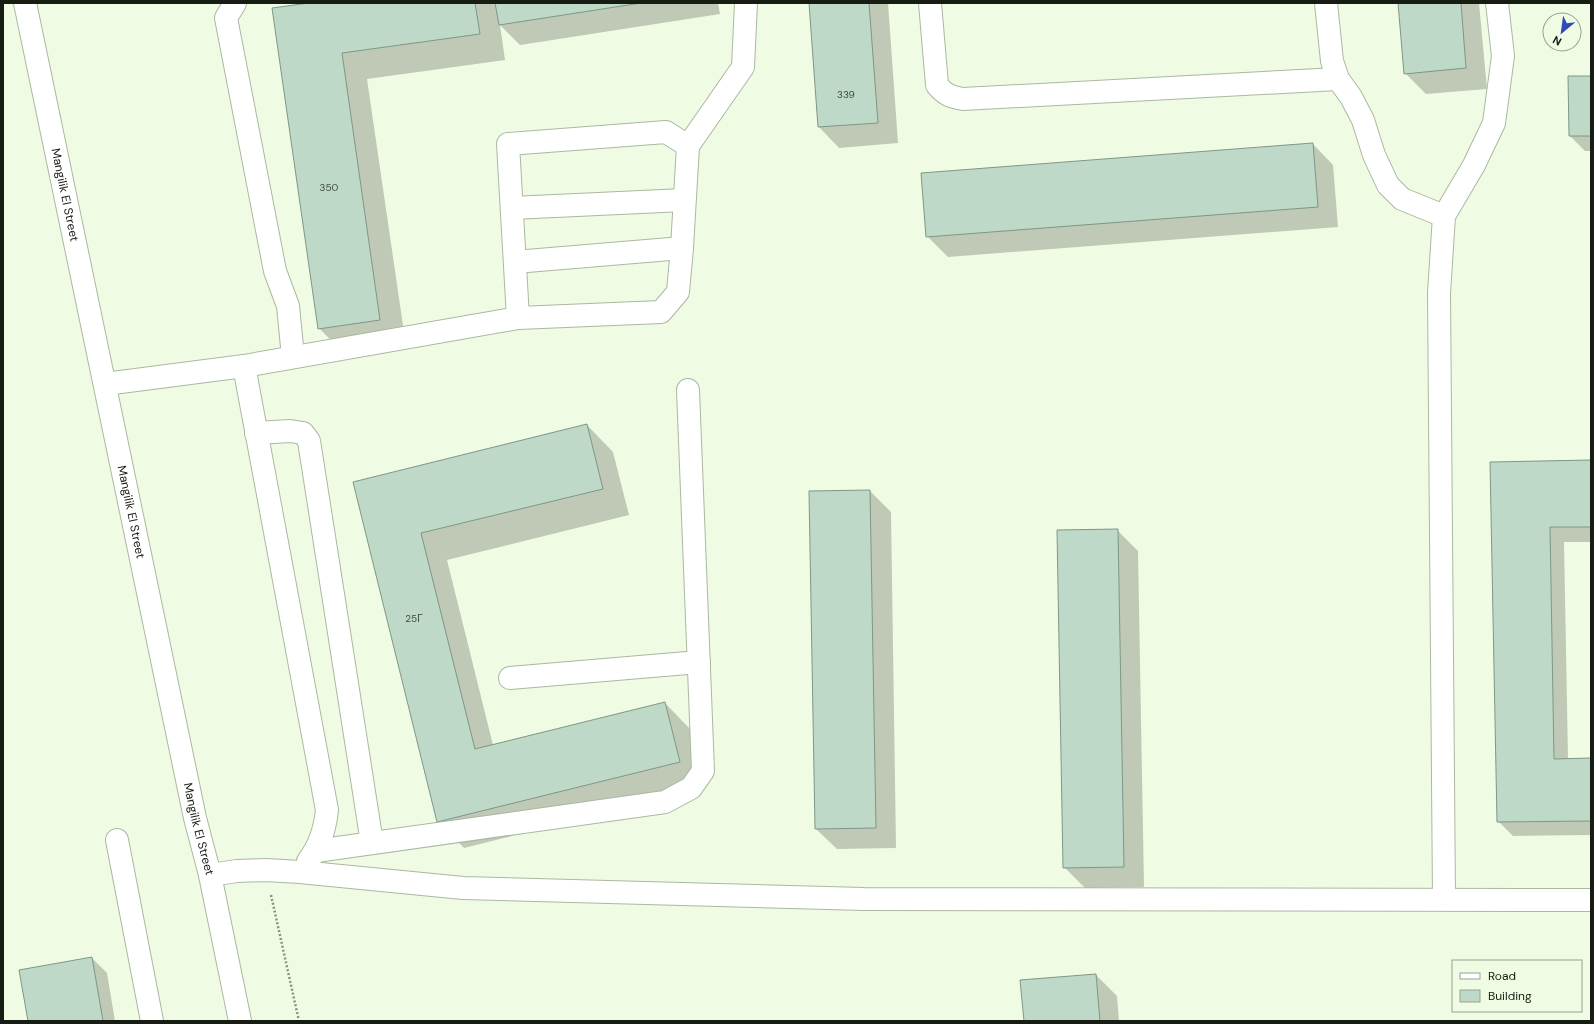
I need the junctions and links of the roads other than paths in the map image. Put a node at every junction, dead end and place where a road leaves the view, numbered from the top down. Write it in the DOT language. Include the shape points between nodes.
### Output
graph roads {
  1 [pos="25,3"];
  2 [pos="235,3"];
  3 [pos="746,3"];
  4 [pos="930,3"];
  5 [pos="1326,3"];
  6 [pos="1497,3"];
  7 [pos="1338,79"];
  8 [pos="688,146"];
  9 [pos="684,200"];
  10 [pos="512,208"];
  11 [pos="1444,216"];
  12 [pos="682,248"];
  13 [pos="515,262"];
  14 [pos="518,318"];
  15 [pos="293,357"];
  16 [pos="244,366"];
  17 [pos="105,384"];
  18 [pos="688,390"];
  19 [pos="256,433"];
  20 [pos="699,662"];
  21 [pos="510,678"];
  22 [pos="117,840"];
  23 [pos="372,843"];
  24 [pos="316,851"];
  25 [pos="300,872"];
  26 [pos="210,875"];
  27 [pos="1444,899"];
  28 [pos="1591,900"];
  29 [pos="152,1021"];
  30 [pos="240,1021"];
  1 -- 17 [label="street, Mangilik El Street"];
  2 -- 15 [label="street" via="226,18 275,271 288,306"];
  3 -- 8 [label="street" via="743,66"];
  4 -- 7 [label="street" via="936,85 944,94 951,97 963,99"];
  5 -- 7 [label="street" via="1332,61"];
  6 -- 11 [label="street" via="1503,56 1494,122 1474,165"];
  7 -- 11 [label="street" via="1363,120 1374,155 1388,185 1402,199"];
  8 -- 9 [label="street"];
  8 -- 10 [label="street" via="666,132 508,144"];
  9 -- 10 [label="street"];
  9 -- 12 [label="street"];
  10 -- 13 [label="street"];
  11 -- 27 [label="street" via="1439,293"];
  12 -- 13 [label="street"];
  12 -- 14 [label="street" via="678,292 661,312"];
  13 -- 14 [label="street"];
  14 -- 15 [label="street"];
  15 -- 16 [label="street"];
  16 -- 17 [label="street"];
  16 -- 19 [label="street"];
  17 -- 26 [label="street, Mangilik El Street" via="195,818"];
  18 -- 20 [label="street"];
  19 -- 23 [label="street" via="297,432 303,433 309,441"];
  19 -- 24 [label="street" via="327,810 325,827"];
  20 -- 21 [label="street"];
  20 -- 23 [label="street" via="703,771 691,788 664,802"];
  22 -- 29 [label="street"];
  23 -- 24 [label="street"];
  24 -- 25 [label="street"];
  25 -- 26 [label="street" via="266,870"];
  25 -- 27 [label="street" via="463,888 864,899"];
  26 -- 30 [label="street, Mangilik El Street"];
  27 -- 28 [label="street"];
}
